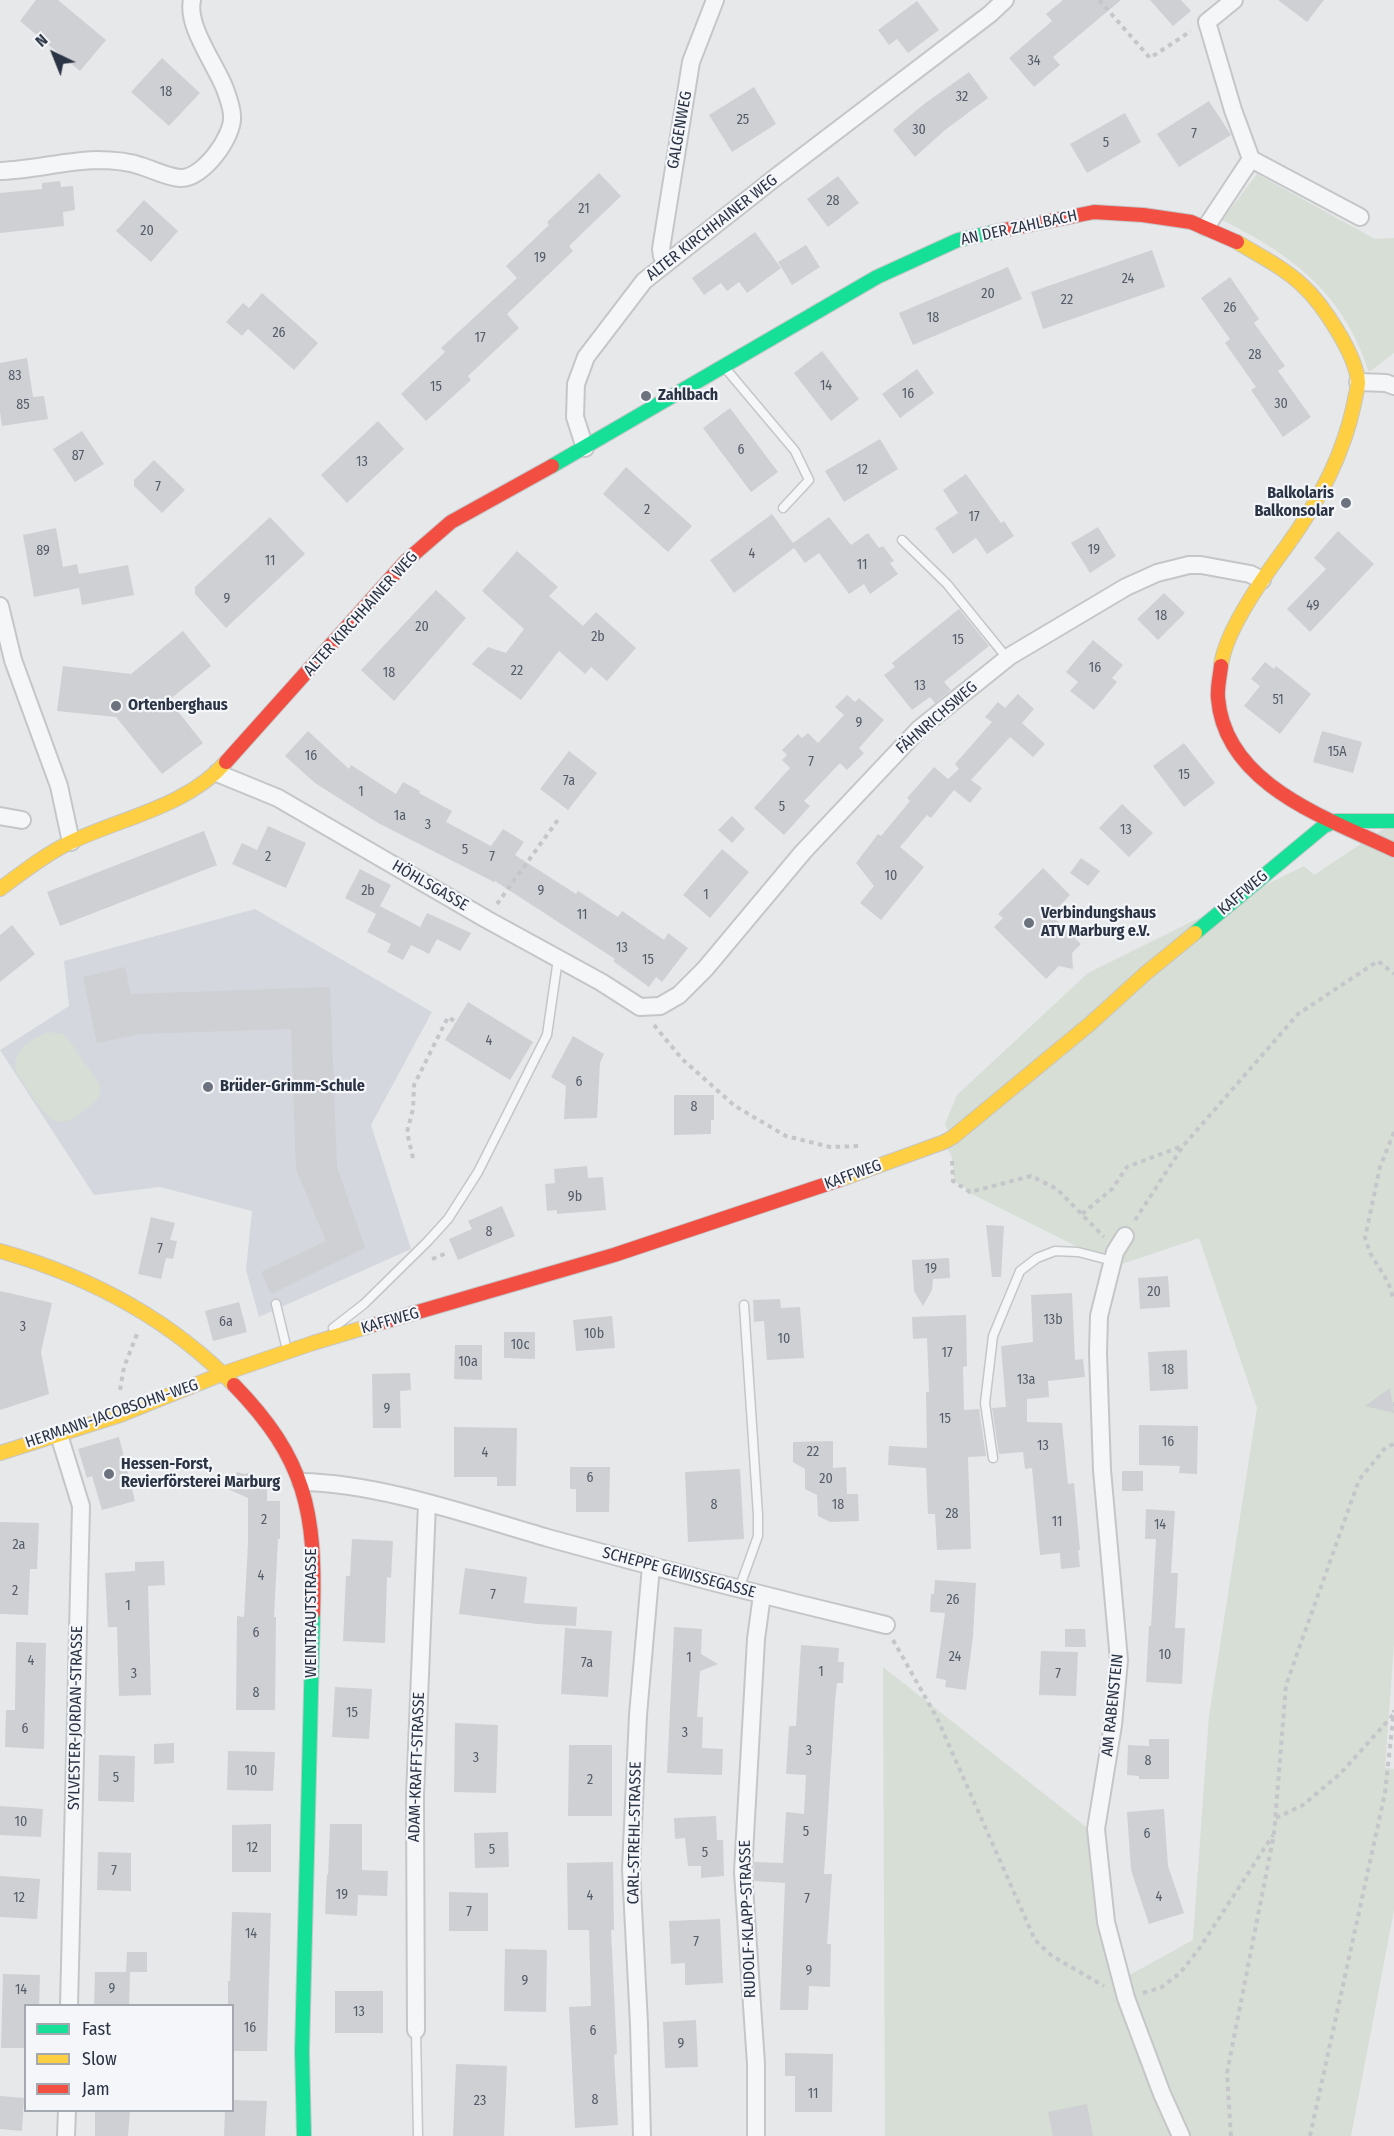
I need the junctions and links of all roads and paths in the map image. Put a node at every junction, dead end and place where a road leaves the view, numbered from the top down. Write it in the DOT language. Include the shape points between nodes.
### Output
graph roads {
  1 [pos="192,0"];
  2 [pos="715,0"];
  3 [pos="1005,0"];
  4 [pos="1099,0"];
  5 [pos="1234,0"];
  6 [pos="1208,21"];
  7 [pos="1251,159"];
  8 [pos="0,171"];
  9 [pos="1360,217"];
  10 [pos="1206,227"];
  11 [pos="666,262"];
  12 [pos="724,367"];
  13 [pos="1358,382"];
  14 [pos="1394,386"];
  15 [pos="585,448"];
  16 [pos="783,507"];
  17 [pos="902,540"];
  18 [pos="1262,580"];
  19 [pos="0,606"];
  20 [pos="1007,658"];
  21 [pos="217,773"];
  22 [pos="0,816"];
  23 [pos="560,817"];
  24 [pos="22,820"];
  25 [pos="1336,821"];
  26 [pos="1394,821"];
  27 [pos="71,842"];
  28 [pos="1394,850"];
  29 [pos="0,889"];
  30 [pos="486,919"];
  31 [pos="558,959"];
  32 [pos="1394,974"];
  33 [pos="646,1007"];
  34 [pos="456,1022"];
  35 [pos="1394,1132"];
  36 [pos="944,1142"];
  37 [pos="864,1146"];
  38 [pos="1183,1146"];
  39 [pos="413,1158"];
  40 [pos="1082,1214"];
  41 [pos="1125,1236"];
  42 [pos="0,1251"];
  43 [pos="1114,1257"];
  44 [pos="1394,1300"];
  45 [pos="276,1304"];
  46 [pos="744,1305"];
  47 [pos="134,1341"];
  48 [pos="313,1343"];
  49 [pos="287,1352"];
  50 [pos="222,1374"];
  51 [pos="120,1415"];
  52 [pos="59,1435"];
  53 [pos="1394,1443"];
  54 [pos="0,1453"];
  55 [pos="993,1458"];
  56 [pos="301,1482"];
  57 [pos="427,1504"];
  58 [pos="651,1566"];
  59 [pos="739,1590"];
  60 [pos="762,1595"];
  61 [pos="886,1626"];
  62 [pos="1394,1712"];
  63 [pos="1275,1818"];
  64 [pos="1274,1834"];
  65 [pos="1096,1982"];
  66 [pos="1162,1987"];
  67 [pos="69,2004"];
  68 [pos="416,2030"];
  69 [pos="67,2112"];
  70 [pos="66,2136"];
  71 [pos="304,2136"];
  72 [pos="418,2136"];
  73 [pos="642,2136"];
  74 [pos="756,2136"];
  75 [pos="1181,2136"];
  76 [pos="1231,2136"];
  77 [pos="1310,2136"];
  1 -- 8 [label="street" via="195,23 225,89 232,116 225,142 198,172 182,179 116,160"];
  2 -- 11 [label="street, GALGENWEG" via="691,62 661,249"];
  3 -- 11 [label="street, ALTER KIRCHHAINER WEG" via="931,61"];
  4 -- 6 [label="path" via="1150,58"];
  5 -- 6 [label="street"];
  6 -- 7 [label="street"];
  7 -- 9 [label="street"];
  7 -- 10 [label="street"];
  10 -- 12 [label="street, AN DER ZAHLBACH" via="1143,214 1094,212 958,240 878,277"];
  10 -- 13 [label="street, AN DER ZAHLBACH" via="1259,254 1301,284 1335,326"];
  11 -- 15 [label="street, ALTER KIRCHHAINER WEG" via="644,281 586,357 576,384 575,417"];
  12 -- 15 [label="street, AN DER ZAHLBACH"];
  12 -- 16 [label="lane" via="795,451 809,480"];
  13 -- 14 [label="street"];
  13 -- 18 [label="street" via="1346,437 1323,490"];
  15 -- 21 [label="street, ALTER KIRCHHAINER WEG" via="451,522 406,561"];
  17 -- 20 [label="lane" via="947,584"];
  18 -- 20 [label="street, FÄHNRICHSWEG" via="1201,565 1157,573 1126,587"];
  18 -- 25 [label="street" via="1235,627 1222,660 1218,697 1224,727 1243,760 1262,780 1299,804"];
  19 -- 27 [label="street" via="13,660 59,786"];
  20 -- 33 [label="street, FÄHNRICHSWEG" via="919,729 803,852 679,995 660,1006"];
  21 -- 27 [label="street, ALTER KIRCHHAINER WEG" via="178,799"];
  21 -- 30 [label="street, HÖHLSGASSE" via="278,798"];
  22 -- 24 [label="street"];
  23 -- 30 [label="path"];
  25 -- 26 [label="street"];
  25 -- 28 [label="street"];
  25 -- 36 [label="street, KAFFWEG" via="1324,826 1020,1083"];
  27 -- 29 [label="street, ALTER KIRCHHAINER WEG"];
  30 -- 31 [label="street, HÖHLSGASSE"];
  31 -- 33 [label="street, HÖHLSGASSE"];
  31 -- 48 [label="lane" via="547,1035 478,1172 448,1219 409,1261 364,1304"];
  32 -- 38 [label="path" via="1378,961 1298,1014"];
  33 -- 37 [label="path" via="682,1059 735,1106 786,1136 830,1147"];
  34 -- 39 [label="path" via="448,1017 414,1085 407,1132"];
  35 -- 44 [label="path" via="1380,1167 1365,1238"];
  36 -- 40 [label="path" via="952,1157 953,1181 970,1192 1031,1176 1057,1189"];
  36 -- 48 [label="street, KAFFWEG" via="796,1196 614,1255"];
  38 -- 40 [label="path" via="1127,1167 1112,1189"];
  38 -- 41 [label="path"];
  40 -- 43 [label="path" via="1101,1233"];
  41 -- 43 [label="street, AM RABENSTEIN"];
  42 -- 50 [label="street, WEINTRAUTSTRASSE" via="119,1298 171,1332"];
  43 -- 55 [label="lane" via="1055,1251 1036,1258 1020,1271 993,1336 985,1403"];
  43 -- 75 [label="street, AM RABENSTEIN" via="1099,1316 1098,1353 1102,1470 1119,1660 1096,1829 1106,1922 1126,1998"];
  45 -- 49 [label="lane"];
  46 -- 59 [label="lane" via="758,1536"];
  47 -- 51 [label="path" via="124,1367"];
  48 -- 49 [label="street, KAFFWEG"];
  49 -- 50 [label="street, KAFFWEG"];
  50 -- 51 [label="street, HERMANN-JACOBSOHN-WEG"];
  50 -- 56 [label="street, WEINTRAUTSTRASSE" via="270,1426"];
  51 -- 52 [label="street, HERMANN-JACOBSOHN-WEG"];
  52 -- 54 [label="street, HERMANN-JACOBSOHN-WEG"];
  52 -- 67 [label="street, SYLVESTER-JORDAN-STRASSE" via="81,1506"];
  53 -- 63 [label="path" via="1386,1447 1359,1480 1286,1685"];
  56 -- 57 [label="street, SCHEPPE GEWISSEGASSE" via="340,1484"];
  56 -- 71 [label="street, WEINTRAUTSTRASSE" via="311,1537 314,1593 302,2051"];
  57 -- 58 [label="street, SCHEPPE GEWISSEGASSE"];
  57 -- 68 [label="street, ADAM-KRAFFT-STRASSE" via="415,1796"];
  58 -- 59 [label="street, SCHEPPE GEWISSEGASSE"];
  58 -- 73 [label="street, CARL-STREHL-STRASSE" via="638,1715 631,1869"];
  59 -- 60 [label="street, SCHEPPE GEWISSEGASSE"];
  60 -- 61 [label="street, SCHEPPE GEWISSEGASSE"];
  60 -- 74 [label="street, RUDOLF-KLAPP-STRASSE" via="743,1872 756,2064"];
  61 -- 65 [label="path" via="937,1718 1035,1940 1052,1956"];
  62 -- 63 [label="path" via="1341,1773 1303,1805"];
  62 -- 77 [label="path" via="1385,1793"];
  63 -- 64 [label="path"];
  64 -- 66 [label="path" via="1199,1949 1180,1973"];
  64 -- 76 [label="path" via="1227,2073"];
  68 -- 72 [label="lane"];
  69 -- 70 [label="street"];
}
